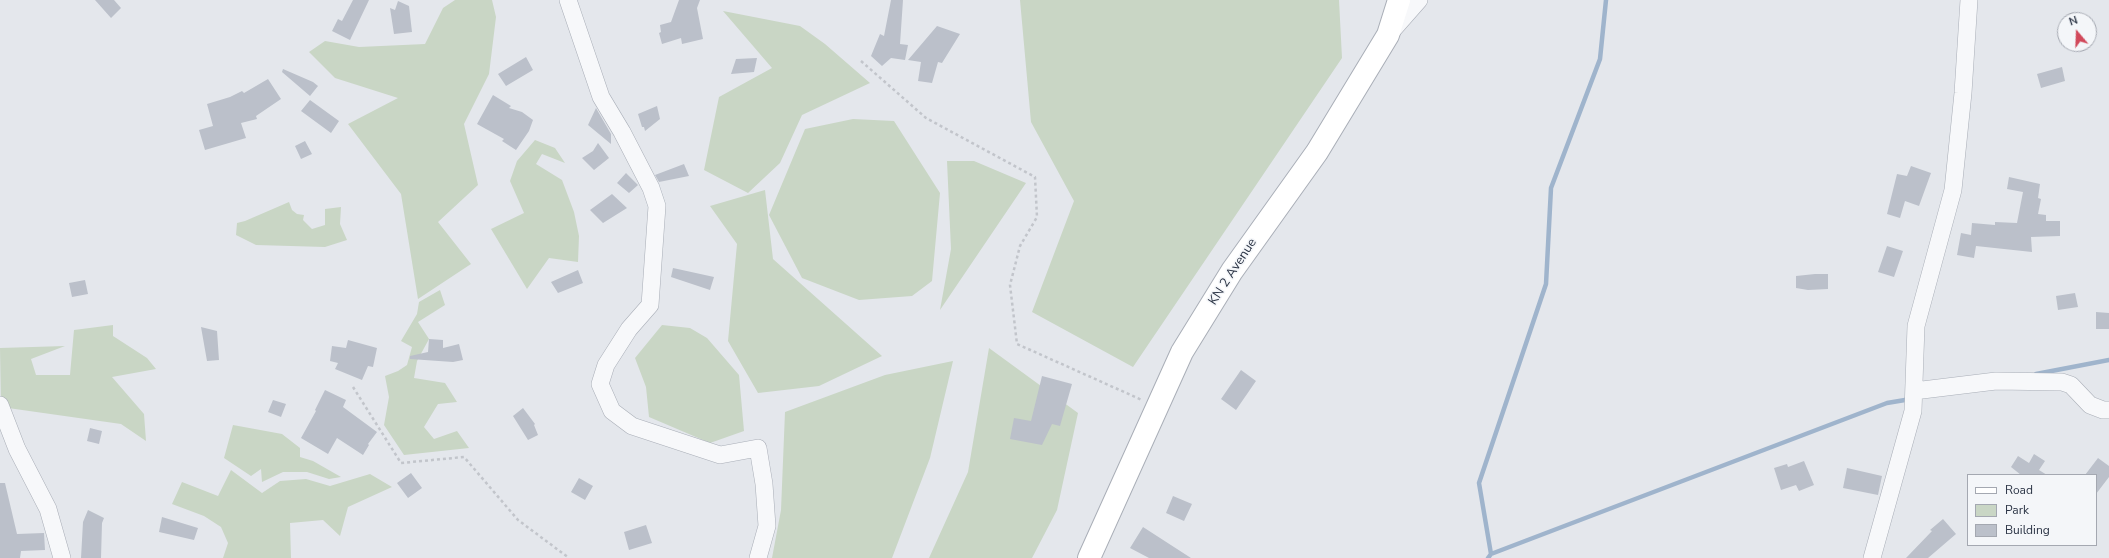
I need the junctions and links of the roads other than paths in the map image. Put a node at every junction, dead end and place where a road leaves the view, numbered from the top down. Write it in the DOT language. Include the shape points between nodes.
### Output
graph roads {
  1 [pos="568,0"];
  2 [pos="1399,0"];
  3 [pos="1419,0"];
  4 [pos="1968,0"];
  5 [pos="1388,35"];
  6 [pos="1914,391"];
  7 [pos="0,405"];
  8 [pos="2109,410"];
  9 [pos="62,558"];
  10 [pos="758,558"];
  11 [pos="1088,558"];
  12 [pos="1872,558"];
  1 -- 10 [label="street" via="601,97 651,188 657,206 650,305 629,329 606,365 600,384 612,411 632,426 720,455 758,448 767,526"];
  2 -- 5 [label="main road, KN 2 Avenue"];
  3 -- 5 [label="street"];
  4 -- 6 [label="street" via="1963,93 1953,190 1916,326"];
  5 -- 11 [label="main road, KN 2 Avenue" via="1316,152 1232,271 1182,352"];
  6 -- 8 [label="street" via="1996,381 2062,382 2071,385 2090,405"];
  6 -- 12 [label="street" via="1913,411"];
  7 -- 9 [label="street" via="17,449 48,509"];
}
